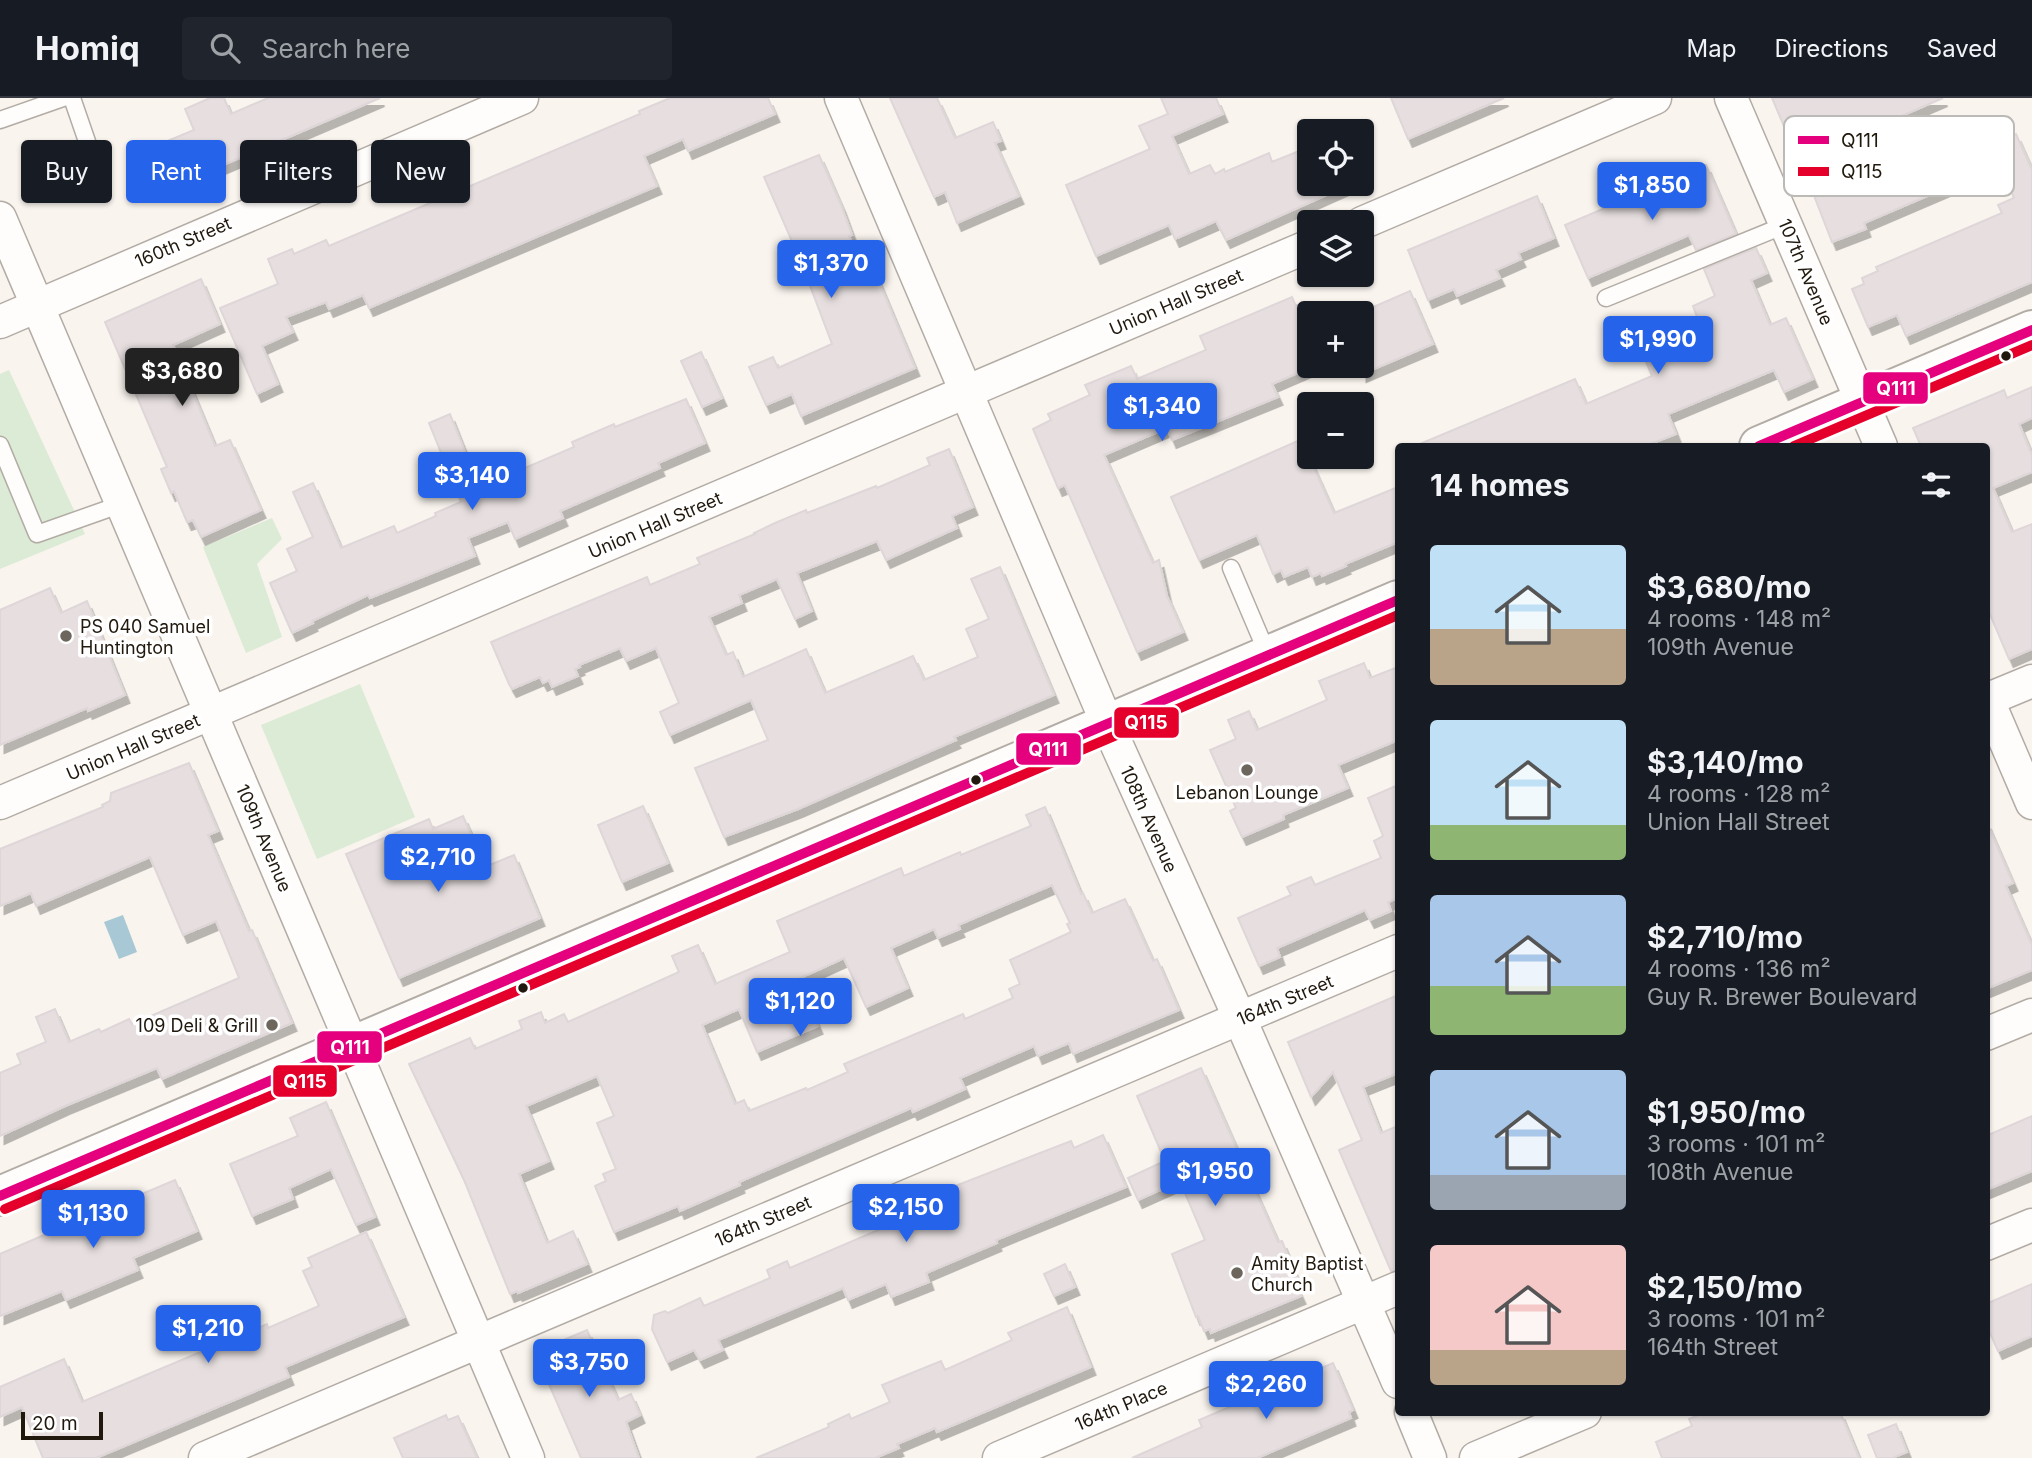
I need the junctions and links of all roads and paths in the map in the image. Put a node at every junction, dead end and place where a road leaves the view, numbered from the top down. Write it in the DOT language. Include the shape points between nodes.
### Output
graph roads {
  1 [pos="63,98"];
  2 [pos="72,98"];
  3 [pos="522,98"];
  4 [pos="841,98"];
  5 [pos="1655,98"];
  6 [pos="1731,98"];
  7 [pos="0,120"];
  8 [pos="87,140"];
  9 [pos="1374,218"];
  10 [pos="0,219"];
  11 [pos="1786,225"];
  12 [pos="1297,251"];
  13 [pos="1606,298"];
  14 [pos="37,305"];
  15 [pos="0,322"];
  16 [pos="2032,330"];
  17 [pos="967,392"];
  18 [pos="1862,403"];
  19 [pos="1766,443"];
  20 [pos="1880,443"];
  21 [pos="0,445"];
  22 [pos="122,504"];
  23 [pos="1231,568"];
  24 [pos="1395,601"];
  25 [pos="1268,655"];
  26 [pos="2032,681"];
  27 [pos="1990,698"];
  28 [pos="1990,706"];
  29 [pos="212,713"];
  30 [pos="1107,723"];
  31 [pos="0,803"];
  32 [pos="2032,803"];
  33 [pos="1395,952"];
  34 [pos="2032,1015"];
  35 [pos="1240,1019"];
  36 [pos="1990,1032"];
  37 [pos="352,1046"];
  38 [pos="0,1196"];
  39 [pos="2032,1225"];
  40 [pos="1990,1242"];
  41 [pos="1395,1290"];
  42 [pos="1365,1303"];
  43 [pos="478,1341"];
  44 [pos="1395,1375"];
  45 [pos="1413,1416"];
  46 [pos="1576,1416"];
  47 [pos="205,1458"];
  48 [pos="528,1458"];
  49 [pos="999,1458"];
  50 [pos="1430,1458"];
  51 [pos="1476,1458"];
  1 -- 7 [label="lane"];
  2 -- 8 [label="lane"];
  3 -- 14 [label="street, 160th Street"];
  4 -- 17 [label="street, 108th Avenue"];
  5 -- 9 [label="street"];
  6 -- 11 [label="street, 107th Avenue"];
  10 -- 14 [label="street, 109th Avenue"];
  11 -- 13 [label="lane"];
  11 -- 18 [label="street, 107th Avenue"];
  12 -- 17 [label="street, Union Hall Street"];
  14 -- 15 [label="street, 160th Street"];
  14 -- 22 [label="street, 109th Avenue"];
  16 -- 18 [label="main road"];
  17 -- 29 [label="street, Union Hall Street"];
  17 -- 30 [label="street, 108th Avenue"];
  18 -- 19 [label="main road"];
  18 -- 20 [label="street, 107th Avenue"];
  21 -- 22 [label="lane" via="37,534"];
  22 -- 29 [label="street, 109th Avenue"];
  23 -- 25 [label="lane"];
  24 -- 25 [label="main road"];
  25 -- 30 [label="main road"];
  26 -- 27 [label="street"];
  28 -- 32 [label="street"];
  29 -- 31 [label="street, Union Hall Street"];
  29 -- 37 [label="street, 109th Avenue"];
  30 -- 35 [label="street, 108th Avenue"];
  30 -- 37 [label="main road"];
  33 -- 35 [label="street, 164th Street"];
  34 -- 36 [label="street"];
  35 -- 42 [label="street, 108th Avenue"];
  35 -- 43 [label="street, 164th Street"];
  37 -- 38 [label="main road"];
  37 -- 43 [label="street, 109th Avenue"];
  39 -- 40 [label="street"];
  41 -- 42 [label="street, 164th Place"];
  42 -- 44 [label="street, 108th Avenue"];
  42 -- 49 [label="street, 164th Place"];
  43 -- 47 [label="street, 164th Street"];
  43 -- 48 [label="street, 109th Avenue"];
  45 -- 50 [label="street"];
  46 -- 51 [label="street"];
}
